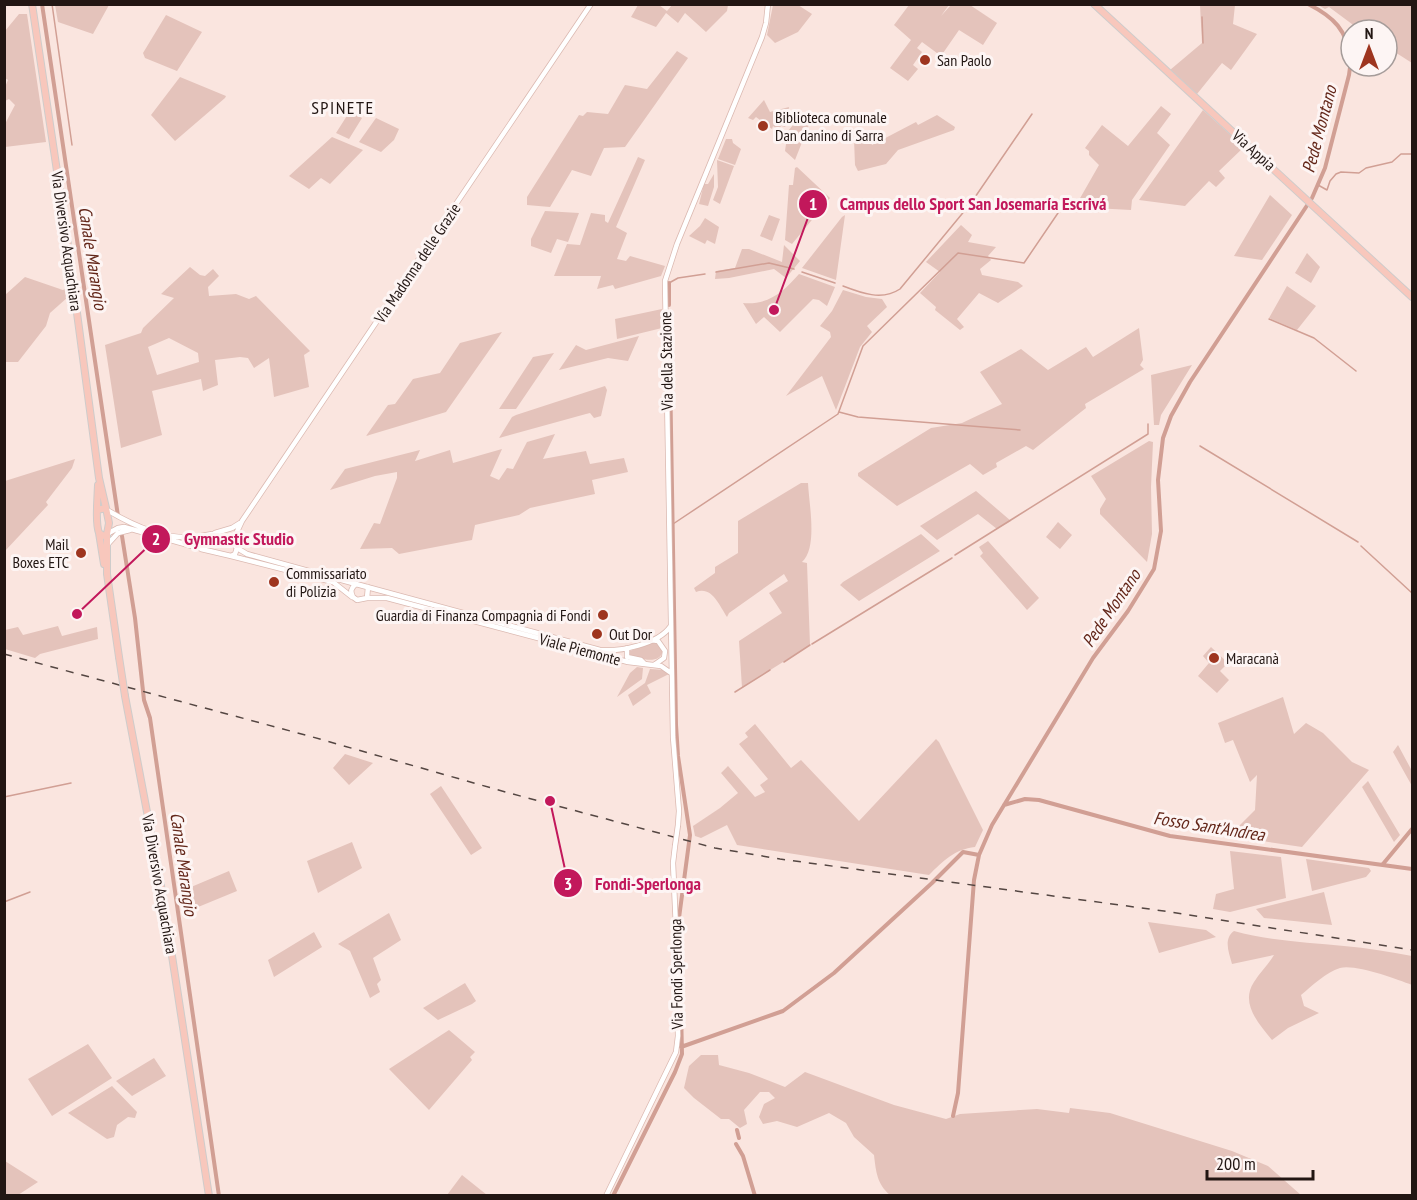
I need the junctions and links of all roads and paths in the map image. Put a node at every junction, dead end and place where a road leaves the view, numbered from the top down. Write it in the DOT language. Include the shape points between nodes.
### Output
graph roads {
  1 [pos="32,4"];
  2 [pos="591,4"];
  3 [pos="768,4"];
  4 [pos="1094,4"];
  5 [pos="1413,297"];
  6 [pos="99,478"];
  7 [pos="106,509"];
  8 [pos="97,510"];
  9 [pos="242,521"];
  10 [pos="134,530"];
  11 [pos="99,533"];
  12 [pos="107,534"];
  13 [pos="212,534"];
  14 [pos="201,536"];
  15 [pos="236,546"];
  16 [pos="107,547"];
  17 [pos="201,549"];
  18 [pos="231,556"];
  19 [pos="107,573"];
  20 [pos="356,584"];
  21 [pos="368,587"];
  22 [pos="352,597"];
  23 [pos="367,598"];
  24 [pos="671,625"];
  25 [pos="660,634"];
  26 [pos="651,640"];
  27 [pos="671,643"];
  28 [pos="627,648"];
  29 [pos="672,661"];
  30 [pos="645,664"];
  31 [pos="654,665"];
  32 [pos="661,666"];
  33 [pos="672,674"];
  34 [pos="673,736"];
  35 [pos="209,1196"];
  36 [pos="606,1196"];
  1 -- 6 [label="main road, Via Diversivo Acquachiara"];
  2 -- 9 [label="street, Via Madonna delle Grazie"];
  3 -- 24 [label="street, Via della Stazione" via="762,37 665,282"];
  4 -- 5 [label="main road, Via Appia"];
  6 -- 7 [label="main road"];
  6 -- 8 [label="main road"];
  7 -- 8 [label="main road"];
  7 -- 12 [label="main road"];
  7 -- 14 [label="street" via="133,525 177,537"];
  8 -- 11 [label="main road"];
  9 -- 13 [label="street"];
  9 -- 15 [label="street, Via Madonna delle Grazie"];
  10 -- 12 [label="street, Viale Piemonte" via="118,528"];
  10 -- 16 [label="street" via="118,533"];
  10 -- 17 [label="street, Viale Piemonte"];
  11 -- 12 [label="main road"];
  11 -- 19 [label="main road"];
  12 -- 16 [label="main road"];
  13 -- 14 [label="street"];
  13 -- 15 [label="street, Viale Piemonte" via="228,538"];
  14 -- 17 [label="street" via="197,543"];
  15 -- 18 [label="street"];
  15 -- 20 [label="street, Viale Piemonte" via="247,554"];
  16 -- 19 [label="main road"];
  17 -- 18 [label="street, Viale Piemonte"];
  18 -- 22 [label="street, Viale Piemonte" via="333,582"];
  19 -- 35 [label="main road, Via Diversivo Acquachiara, bridge"];
  20 -- 21 [label="street, Viale Piemonte"];
  20 -- 22 [label="street"];
  21 -- 23 [label="street"];
  21 -- 28 [label="street, Viale Piemonte" via="600,650"];
  22 -- 23 [label="street, Viale Piemonte"];
  23 -- 30 [label="street, Viale Piemonte" via="387,597"];
  24 -- 25 [label="street, Viale Piemonte"];
  24 -- 27 [label="street, Via della Stazione"];
  25 -- 26 [label="street, Viale Piemonte"];
  25 -- 27 [label="street"];
  26 -- 28 [label="street, Viale Piemonte"];
  26 -- 31 [label="street" via="658,641 665,651"];
  27 -- 29 [label="street, Via della Stazione"];
  28 -- 30 [label="street" via="627,657"];
  29 -- 32 [label="street"];
  29 -- 33 [label="street, Via della Stazione"];
  30 -- 31 [label="street, Viale Piemonte"];
  31 -- 32 [label="street, Viale Piemonte"];
  32 -- 33 [label="street"];
  33 -- 34 [label="street, Via della Stazione"];
  34 -- 36 [label="street, Via Fondi Sperlonga, bridge" via="679,811 673,863 676,1052"];
}
